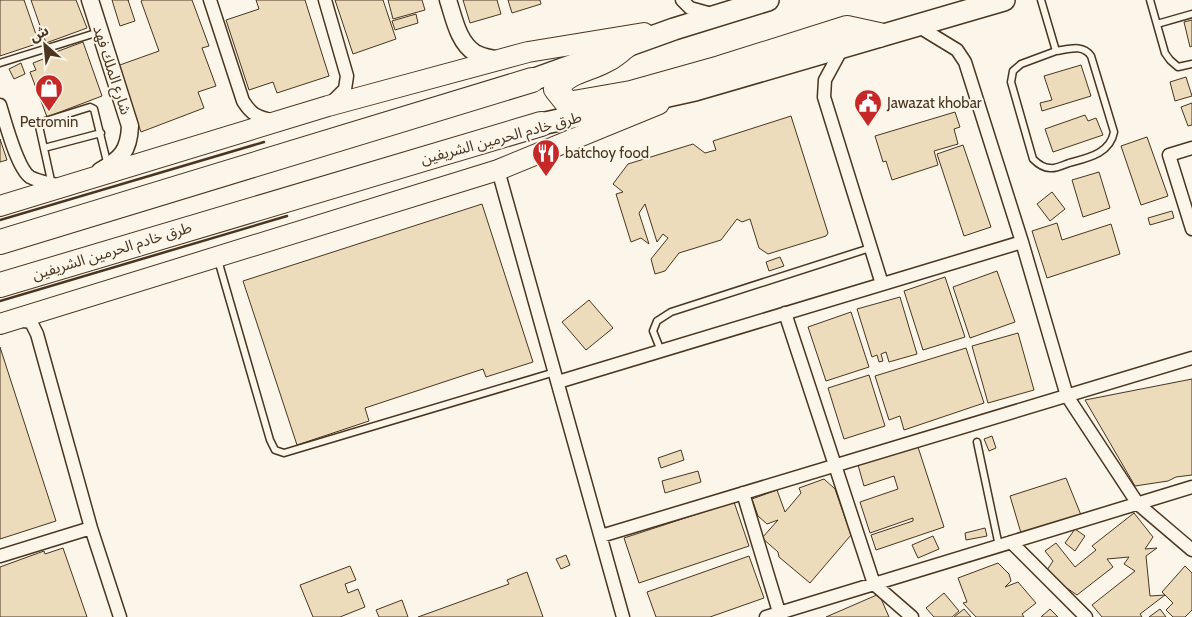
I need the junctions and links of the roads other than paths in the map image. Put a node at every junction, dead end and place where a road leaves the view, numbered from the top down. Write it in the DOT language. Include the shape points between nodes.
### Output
graph roads {
  1 [pos="90,0"];
  2 [pos="210,0"];
  3 [pos="325,0"];
  4 [pos="448,0"];
  5 [pos="682,0"];
  6 [pos="1004,0"];
  7 [pos="1041,0"];
  8 [pos="1150,0"];
  9 [pos="763,1"];
  10 [pos="1192,14"];
  11 [pos="717,16"];
  12 [pos="1157,24"];
  13 [pos="916,25"];
  14 [pos="674,28"];
  15 [pos="100,32"];
  16 [pos="880,36"];
  17 [pos="844,45"];
  18 [pos="626,46"];
  19 [pos="1056,51"];
  20 [pos="498,60"];
  21 [pos="0,63"];
  22 [pos="1192,64"];
  23 [pos="532,80"];
  24 [pos="695,90"];
  25 [pos="0,105"];
  26 [pos="328,106"];
  27 [pos="277,121"];
  28 [pos="541,124"];
  29 [pos="101,133"];
  30 [pos="44,148"];
  31 [pos="1192,148"];
  32 [pos="109,169"];
  33 [pos="498,170"];
  34 [pos="56,186"];
  35 [pos="0,206"];
  36 [pos="1192,229"];
  37 [pos="0,242"];
  38 [pos="1022,242"];
  39 [pos="870,248"];
  40 [pos="217,257"];
  41 [pos="882,284"];
  42 [pos="0,285"];
  43 [pos="785,313"];
  44 [pos="6,322"];
  45 [pos="661,350"];
  46 [pos="1192,358"];
  47 [pos="556,377"];
  48 [pos="1067,396"];
  49 [pos="976,442"];
  50 [pos="836,465"];
  51 [pos="1192,487"];
  52 [pos="743,493"];
  53 [pos="1138,504"];
  54 [pos="91,528"];
  55 [pos="601,536"];
  56 [pos="1005,544"];
  57 [pos="1192,550"];
  58 [pos="0,556"];
  59 [pos="874,584"];
  60 [pos="779,612"];
  61 [pos="120,617"];
  62 [pos="623,617"];
  63 [pos="766,617"];
  64 [pos="912,617"];
  65 [pos="1086,617"];
  1 -- 15 [label="street, شارع الملك فهد"];
  2 -- 27 [label="street" via="243,101 252,114"];
  3 -- 26 [label="street" via="347,76 345,89"];
  4 -- 20 [label="street" via="456,26 470,49"];
  5 -- 11 [label="street" via="690,8"];
  6 -- 13 [label="highway, طرق خادم الحرمين الشريفين"];
  7 -- 19 [label="lane"];
  8 -- 12 [label="lane"];
  9 -- 11 [label="highway"];
  10 -- 12 [label="lane"];
  11 -- 14 [label="highway"];
  12 -- 22 [label="lane" via="1170,60 1178,67"];
  13 -- 16 [label="highway, طرق خادم الحرمين الشريفين"];
  13 -- 38 [label="street" via="957,50 965,62"];
  14 -- 18 [label="highway"];
  14 -- 20 [label="main road" via="528,52"];
  15 -- 21 [label="lane"];
  15 -- 32 [label="street, شارع الملك فهد" via="130,126 126,149"];
  16 -- 17 [label="highway, طرق خادم الحرمين الشريفين"];
  16 -- 18 [label="highway" via="848,28 631,93 577,103 568,104 556,89 560,82 576,72 606,60"];
  17 -- 24 [label="highway, طرق خادم الحرمين الشريفين"];
  17 -- 39 [label="street" via="825,80 824,97"];
  18 -- 23 [label="highway"];
  19 -- 19 [label="lane" via="1087,50 1114,132 1112,141 1096,155 1051,169 1033,159 1011,82 1013,71 1021,64"];
  20 -- 26 [label="main road"];
  23 -- 37 [label="highway"];
  24 -- 28 [label="highway, طرق خادم الحرمين الشريفين"];
  24 -- 33 [label="main road"];
  25 -- 34 [label="street" via="26,174"];
  26 -- 27 [label="main road"];
  27 -- 32 [label="main road"];
  28 -- 42 [label="highway, طرق خادم الحرمين الشريفين"];
  29 -- 30 [label="lane"];
  29 -- 30 [label="lane" via="94,109 90,107 42,122 39,126"];
  29 -- 32 [label="lane"];
  30 -- 34 [label="lane"];
  31 -- 36 [label="street" via="1169,155"];
  32 -- 34 [label="main road"];
  33 -- 40 [label="main road"];
  33 -- 47 [label="street"];
  34 -- 35 [label="main road"];
  38 -- 41 [label="street"];
  38 -- 48 [label="street"];
  39 -- 41 [label="street"];
  39 -- 45 [label="lane" via="671,312 657,321 653,331"];
  40 -- 44 [label="main road"];
  40 -- 47 [label="lane" via="275,450 284,453"];
  41 -- 43 [label="street"];
  43 -- 45 [label="street"];
  43 -- 50 [label="street"];
  44 -- 54 [label="street" via="31,322 37,334"];
  45 -- 47 [label="street"];
  46 -- 48 [label="street"];
  47 -- 55 [label="street"];
  48 -- 50 [label="street"];
  48 -- 53 [label="street"];
  49 -- 56 [label="lane"];
  50 -- 52 [label="street"];
  50 -- 59 [label="street"];
  51 -- 53 [label="street"];
  52 -- 55 [label="street"];
  52 -- 60 [label="street"];
  53 -- 56 [label="street"];
  53 -- 57 [label="street"];
  54 -- 58 [label="street"];
  54 -- 61 [label="street"];
  55 -- 62 [label="street"];
  56 -- 59 [label="street"];
  56 -- 65 [label="street"];
  59 -- 60 [label="street"];
  59 -- 64 [label="street"];
  60 -- 63 [label="street"];
}
